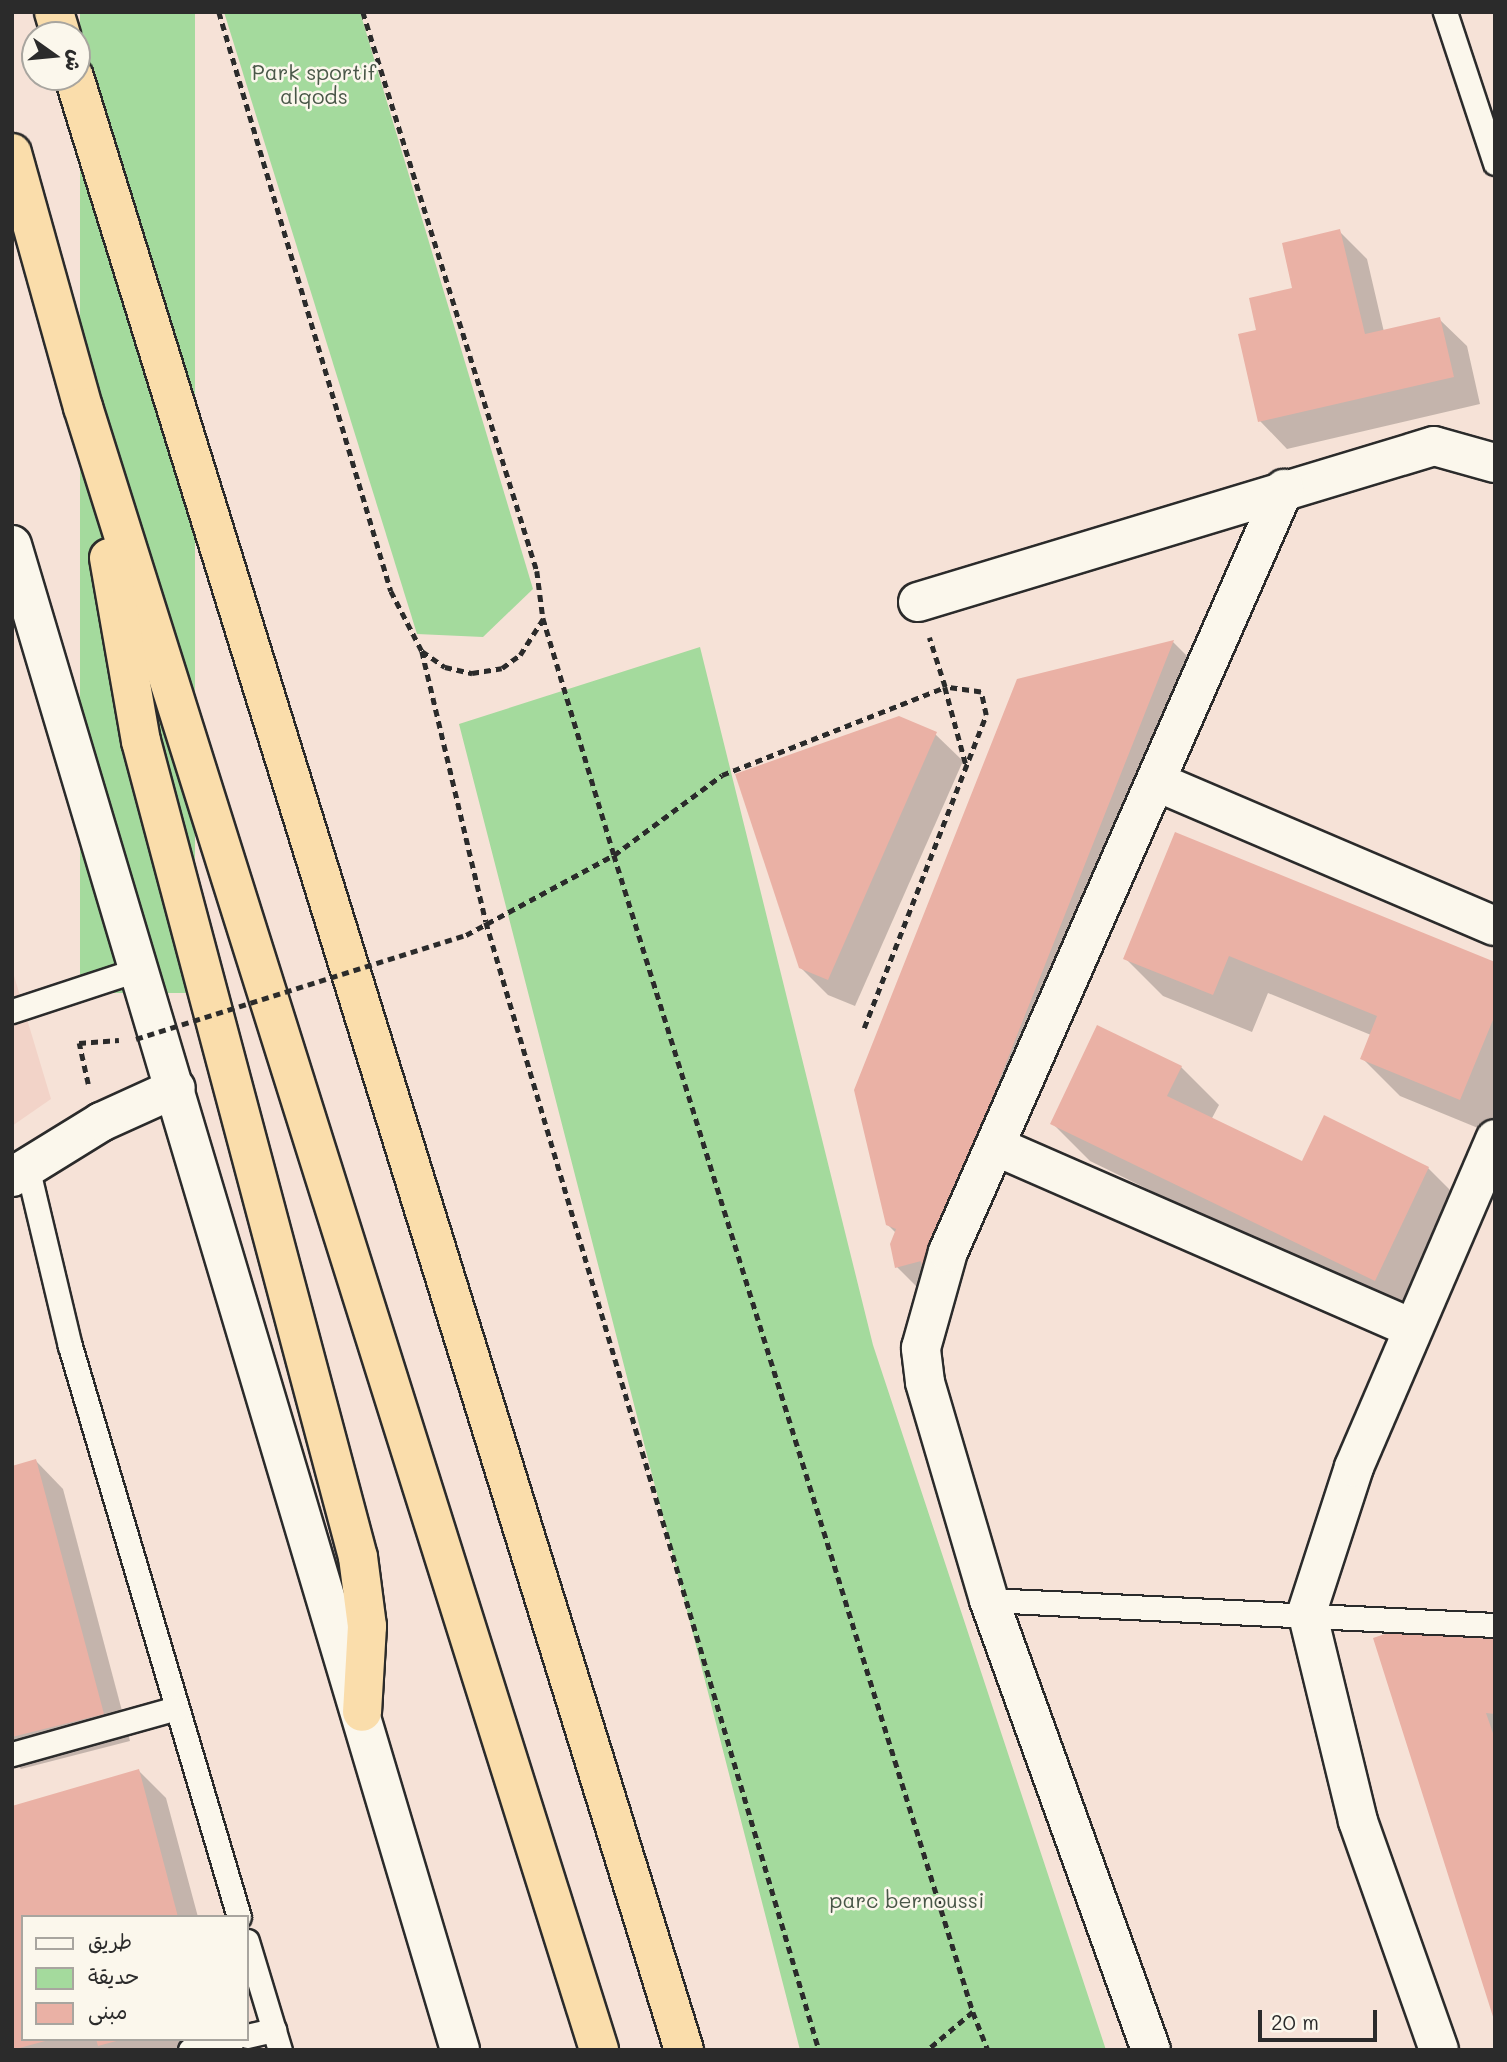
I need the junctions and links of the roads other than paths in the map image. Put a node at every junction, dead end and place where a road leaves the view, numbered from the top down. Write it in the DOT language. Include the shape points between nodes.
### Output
graph roads {
  1 [pos="1445,12"];
  2 [pos="78,91"];
  3 [pos="12,153"];
  4 [pos="1495,163"];
  5 [pos="83,407"];
  6 [pos="1495,463"];
  7 [pos="1284,489"];
  8 [pos="12,545"];
  9 [pos="918,602"];
  10 [pos="24,630"];
  11 [pos="1157,782"];
  12 [pos="1495,926"];
  13 [pos="137,970"];
  14 [pos="12,1011"];
  15 [pos="176,1088"];
  16 [pos="1495,1139"];
  17 [pos="995,1146"];
  18 [pos="20,1172"];
  19 [pos="1411,1328"];
  20 [pos="989,1600"];
  21 [pos="1307,1612"];
  22 [pos="1495,1625"];
  23 [pos="177,1708"];
  24 [pos="362,1712"];
  25 [pos="12,1754"];
  26 [pos="238,1915"];
  27 [pos="248,1944"];
  28 [pos="248,2036"];
  29 [pos="277,2040"];
  30 [pos="226,2041"];
  31 [pos="682,2041"];
  32 [pos="190,2050"];
  33 [pos="460,2050"];
  34 [pos="598,2050"];
  35 [pos="1151,2050"];
  36 [pos="1439,2050"];
  1 -- 4 [label="lane"];
  2 -- 31 [label="highway"];
  3 -- 5 [label="highway"];
  5 -- 24 [label="highway" via="141,741 358,1557 367,1626"];
  5 -- 34 [label="highway"];
  6 -- 7 [label="street" via="1434,446"];
  7 -- 9 [label="street"];
  7 -- 11 [label="street"];
  8 -- 10 [label="street"];
  10 -- 13 [label="street"];
  11 -- 12 [label="street"];
  11 -- 17 [label="street"];
  13 -- 14 [label="lane"];
  13 -- 15 [label="street"];
  15 -- 18 [label="street" via="100,1122"];
  15 -- 24 [label="street"];
  16 -- 19 [label="street"];
  17 -- 19 [label="street"];
  17 -- 20 [label="street" via="948,1252 921,1348 925,1382"];
  18 -- 23 [label="lane"];
  19 -- 21 [label="street" via="1324,1546"];
  20 -- 21 [label="lane"];
  20 -- 35 [label="street"];
  21 -- 22 [label="lane"];
  21 -- 36 [label="street" via="1358,1821"];
  23 -- 25 [label="lane"];
  23 -- 26 [label="lane"];
  24 -- 33 [label="street"];
  27 -- 29 [label="lane"];
  28 -- 29 [label="lane"];
  30 -- 32 [label="lane"];
}
